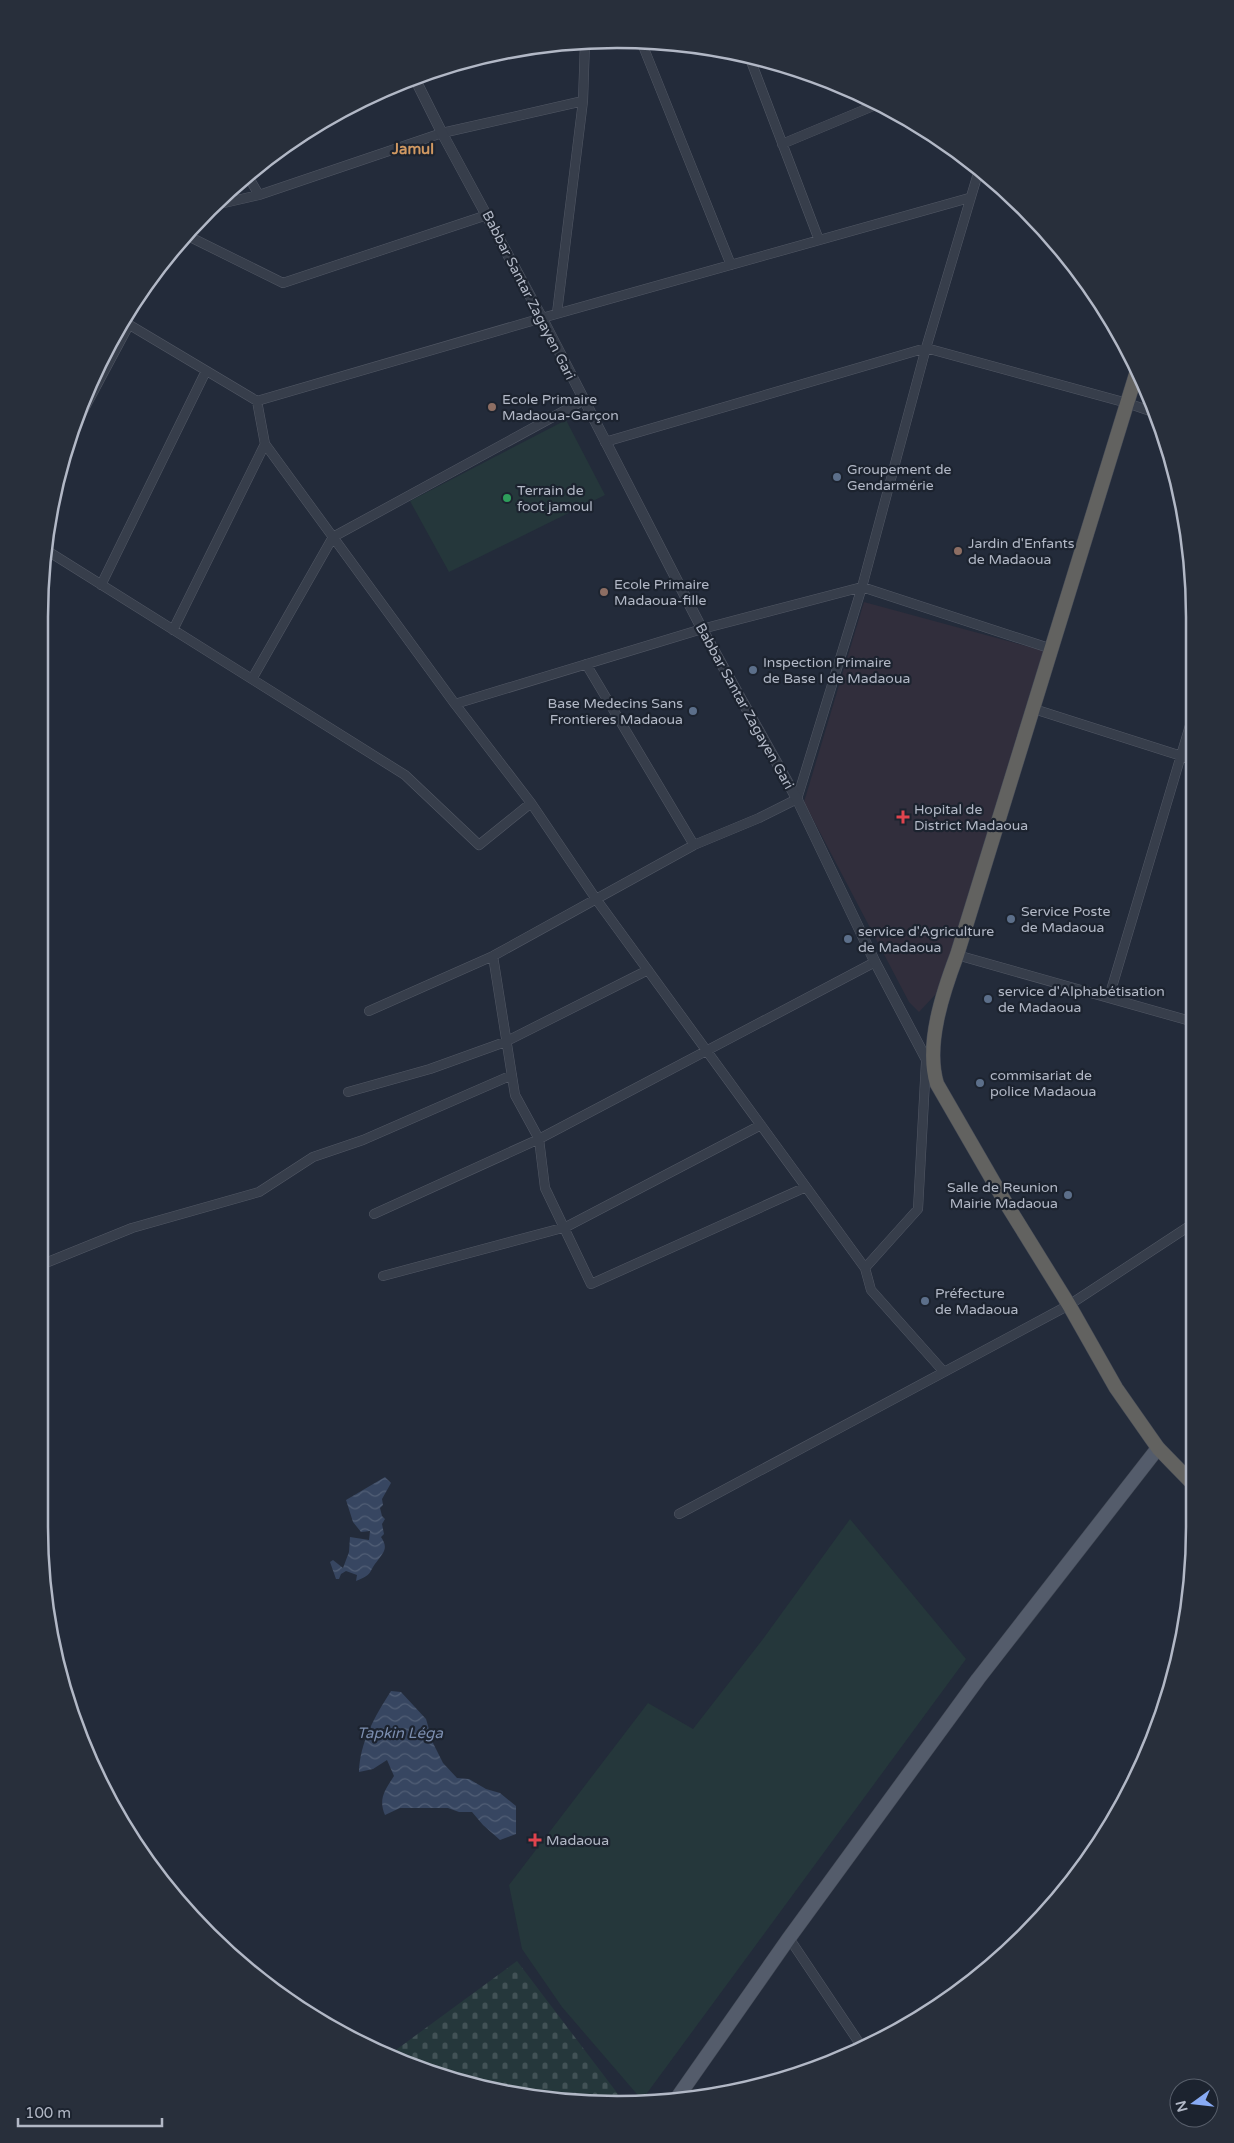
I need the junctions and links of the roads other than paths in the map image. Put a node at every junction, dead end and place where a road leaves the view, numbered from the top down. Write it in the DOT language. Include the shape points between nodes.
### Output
graph roads {
  1 [pos="584,49"];
  2 [pos="644,49"];
  3 [pos="752,64"];
  4 [pos="418,84"];
  5 [pos="583,101"];
  6 [pos="871,107"];
  7 [pos="442,133"];
  8 [pos="782,144"];
  9 [pos="977,176"];
  10 [pos="251,181"];
  11 [pos="260,195"];
  12 [pos="970,198"];
  13 [pos="227,202"];
  14 [pos="487,214"];
  15 [pos="192,238"];
  16 [pos="819,240"];
  17 [pos="731,265"];
  18 [pos="557,314"];
  19 [pos="542,318"];
  20 [pos="129,325"];
  21 [pos="926,348"];
  22 [pos="206,371"];
  23 [pos="1135,380"];
  24 [pos="584,400"];
  25 [pos="257,401"];
  26 [pos="1128,403"];
  27 [pos="1147,410"];
  28 [pos="605,442"];
  29 [pos="265,444"];
  30 [pos="333,537"];
  31 [pos="51,553"];
  32 [pos="101,585"];
  33 [pos="862,587"];
  34 [pos="702,629"];
  35 [pos="173,630"];
  36 [pos="1052,649"];
  37 [pos="586,664"];
  38 [pos="252,679"];
  39 [pos="455,704"];
  40 [pos="1034,709"];
  41 [pos="1186,737"];
  42 [pos="1180,756"];
  43 [pos="1186,758"];
  44 [pos="797,799"];
  45 [pos="531,803"];
  46 [pos="694,845"];
  47 [pos="596,899"];
  48 [pos="957,955"];
  49 [pos="492,956"];
  50 [pos="874,962"];
  51 [pos="648,970"];
  52 [pos="1109,997"];
  53 [pos="369,1010"];
  54 [pos="1186,1020"];
  55 [pos="505,1042"];
  56 [pos="707,1051"];
  57 [pos="930,1067"];
  58 [pos="512,1075"];
  59 [pos="348,1092"];
  60 [pos="760,1125"];
  61 [pos="539,1139"];
  62 [pos="806,1187"];
  63 [pos="374,1214"];
  64 [pos="566,1228"];
  65 [pos="1186,1228"];
  66 [pos="48,1262"];
  67 [pos="865,1268"];
  68 [pos="383,1276"];
  69 [pos="1069,1306"];
  70 [pos="944,1372"];
  71 [pos="1158,1448"];
  72 [pos="1186,1477"];
  73 [pos="679,1514"];
  74 [pos="789,1938"];
  75 [pos="858,2042"];
  76 [pos="681,2092"];
  1 -- 5 [label="street"];
  2 -- 17 [label="street"];
  3 -- 8 [label="street"];
  4 -- 7 [label="street, Babbar Santar Zagayen Gari"];
  5 -- 7 [label="street"];
  5 -- 18 [label="street"];
  6 -- 8 [label="street"];
  7 -- 11 [label="street"];
  7 -- 14 [label="street, Babbar Santar Zagayen Gari"];
  8 -- 16 [label="street"];
  9 -- 12 [label="street"];
  10 -- 11 [label="street"];
  11 -- 13 [label="street"];
  12 -- 16 [label="street"];
  12 -- 21 [label="street"];
  14 -- 15 [label="street" via="283,283"];
  14 -- 19 [label="street, Babbar Santar Zagayen Gari"];
  16 -- 17 [label="street"];
  17 -- 18 [label="street"];
  18 -- 19 [label="street"];
  19 -- 24 [label="street, Babbar Santar Zagayen Gari"];
  19 -- 25 [label="street"];
  20 -- 22 [label="street"];
  21 -- 26 [label="street"];
  21 -- 28 [label="street"];
  21 -- 33 [label="street"];
  22 -- 25 [label="street"];
  22 -- 32 [label="street"];
  23 -- 26 [label="highway"];
  24 -- 28 [label="street, Babbar Santar Zagayen Gari"];
  24 -- 30 [label="street"];
  25 -- 29 [label="street"];
  26 -- 27 [label="street"];
  26 -- 36 [label="highway"];
  28 -- 34 [label="street, Babbar Santar Zagayen Gari"];
  29 -- 30 [label="street"];
  29 -- 35 [label="street"];
  30 -- 38 [label="street"];
  30 -- 39 [label="street"];
  31 -- 32 [label="street"];
  32 -- 35 [label="street"];
  33 -- 34 [label="street"];
  33 -- 36 [label="street"];
  33 -- 44 [label="street"];
  34 -- 37 [label="street"];
  34 -- 44 [label="street, Babbar Santar Zagayen Gari"];
  35 -- 38 [label="street"];
  36 -- 40 [label="highway"];
  37 -- 39 [label="street"];
  37 -- 46 [label="street"];
  38 -- 45 [label="street" via="405,775 479,845"];
  39 -- 45 [label="street"];
  40 -- 42 [label="street"];
  40 -- 48 [label="highway"];
  41 -- 42 [label="street"];
  42 -- 43 [label="street"];
  42 -- 52 [label="street"];
  44 -- 46 [label="street"];
  44 -- 50 [label="street, Babbar Santar Zagayen Gari"];
  45 -- 47 [label="street"];
  46 -- 47 [label="street"];
  47 -- 49 [label="street"];
  47 -- 51 [label="street"];
  48 -- 52 [label="street"];
  48 -- 57 [label="highway" via="943,992"];
  49 -- 53 [label="street"];
  49 -- 55 [label="street"];
  50 -- 56 [label="street"];
  50 -- 57 [label="street, Babbar Santar Zagayen Gari"];
  51 -- 55 [label="street"];
  51 -- 56 [label="street"];
  52 -- 54 [label="street"];
  55 -- 58 [label="street"];
  55 -- 59 [label="street"];
  56 -- 60 [label="street"];
  56 -- 61 [label="street"];
  57 -- 67 [label="street" via="918,1209"];
  57 -- 69 [label="highway" via="1004,1200"];
  58 -- 61 [label="street" via="515,1095"];
  58 -- 66 [label="street" via="363,1140 313,1157 260,1192 132,1228"];
  60 -- 62 [label="street"];
  60 -- 64 [label="street"];
  61 -- 63 [label="street"];
  61 -- 64 [label="street" via="545,1188"];
  62 -- 64 [label="street" via="591,1284"];
  62 -- 67 [label="street"];
  64 -- 68 [label="street"];
  65 -- 69 [label="street"];
  67 -- 70 [label="street" via="871,1290"];
  69 -- 70 [label="street"];
  69 -- 71 [label="highway" via="1116,1388"];
  70 -- 73 [label="street"];
  71 -- 72 [label="highway"];
  71 -- 74 [label="main road" via="978,1679"];
  74 -- 75 [label="street"];
  74 -- 76 [label="main road"];
}
